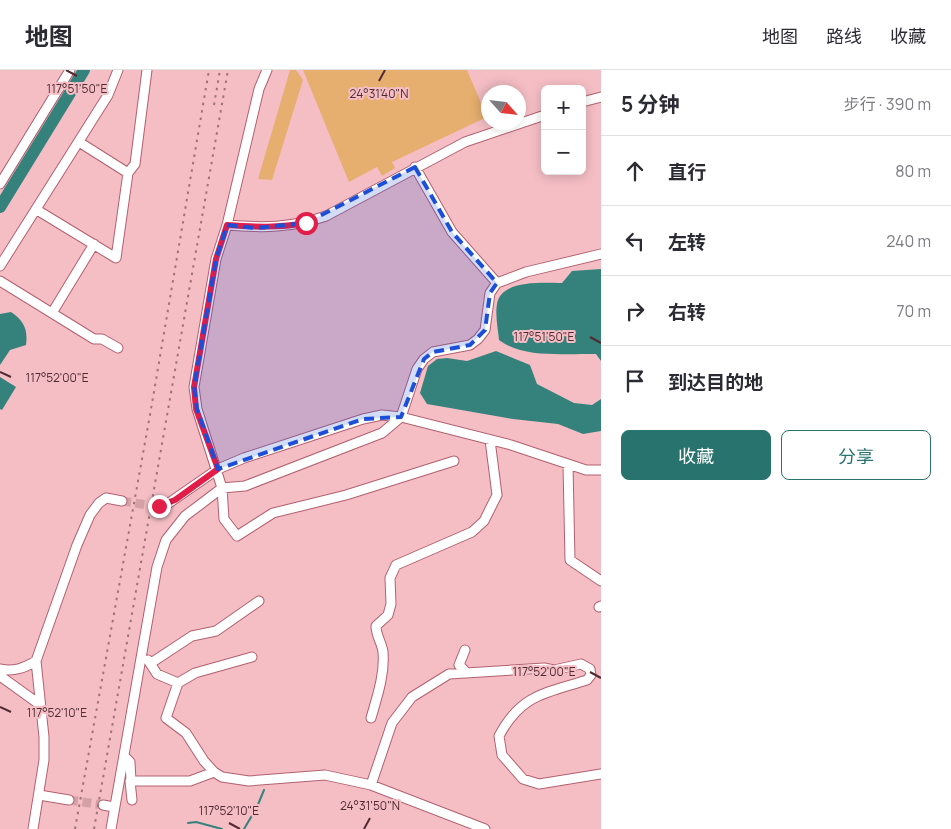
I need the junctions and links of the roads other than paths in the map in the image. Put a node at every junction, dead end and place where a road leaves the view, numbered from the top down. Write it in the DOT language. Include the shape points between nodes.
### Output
graph roads {
  1 [pos="70,70"];
  2 [pos="118,70"];
  3 [pos="147,70"];
  4 [pos="267,70"];
  5 [pos="601,96"];
  6 [pos="586,101"];
  7 [pos="541,116"];
  8 [pos="79,142"];
  9 [pos="416,167"];
  10 [pos="128,173"];
  11 [pos="0,184"];
  12 [pos="37,210"];
  13 [pos="227,225"];
  14 [pos="94,244"];
  15 [pos="601,254"];
  16 [pos="0,266"];
  17 [pos="0,281"];
  18 [pos="497,283"];
  19 [pos="52,313"];
  20 [pos="118,348"];
  21 [pos="401,417"];
  22 [pos="490,440"];
  23 [pos="454,461"];
  24 [pos="568,465"];
  25 [pos="218,469"];
  26 [pos="601,470"];
  27 [pos="222,488"];
  28 [pos="122,501"];
  29 [pos="154,506"];
  30 [pos="601,581"];
  31 [pos="259,600"];
  32 [pos="465,650"];
  33 [pos="142,655"];
  34 [pos="252,658"];
  35 [pos="36,661"];
  36 [pos="151,663"];
  37 [pos="0,669"];
  38 [pos="466,672"];
  39 [pos="0,676"];
  40 [pos="178,683"];
  41 [pos="39,704"];
  42 [pos="371,718"];
  43 [pos="124,756"];
  44 [pos="214,772"];
  45 [pos="601,774"];
  46 [pos="130,781"];
  47 [pos="371,785"];
  48 [pos="39,795"];
  49 [pos="69,800"];
  50 [pos="132,800"];
  51 [pos="103,805"];
  52 [pos="114,807"];
  53 [pos="33,829"];
  54 [pos="111,829"];
  55 [pos="485,829"];
  1 -- 11 [label="street"];
  2 -- 8 [label="street" via="108,95"];
  3 -- 10 [label="street" via="135,164"];
  4 -- 13 [label="street" via="259,89"];
  5 -- 6 [label="street"];
  7 -- 9 [label="street" via="465,142"];
  8 -- 10 [label="street"];
  8 -- 12 [label="street"];
  9 -- 13 [label="street" via="326,216 306,223 256,228"];
  9 -- 18 [label="street" via="452,232"];
  10 -- 14 [label="street" via="116,258"];
  12 -- 14 [label="street"];
  12 -- 16 [label="street"];
  13 -- 25 [label="street" via="216,259 194,387 196,409"];
  14 -- 19 [label="street"];
  15 -- 18 [label="street"];
  17 -- 19 [label="street"];
  18 -- 21 [label="street" via="490,293 485,330 470,345 433,352 424,359 417,369"];
  19 -- 20 [label="street"];
  21 -- 22 [label="street"];
  21 -- 25 [label="street" via="382,415 363,419"];
  21 -- 27 [label="street" via="382,433 245,486"];
  22 -- 24 [label="street"];
  22 -- 42 [label="street" via="497,495 484,521 472,532 396,565 390,578 392,604 388,615 376,626 384,666"];
  23 -- 27 [label="street" via="346,495 274,513 237,536 224,518"];
  24 -- 26 [label="street"];
  24 -- 30 [label="street" via="570,560"];
  25 -- 27 [label="street"];
  25 -- 29 [label="street" via="175,500"];
  27 -- 33 [label="street" via="185,516 166,540 157,567"];
  28 -- 35 [label="street" via="106,498 90,515"];
  31 -- 36 [label="street" via="216,631 192,636"];
  32 -- 38 [label="street" via="459,665"];
  33 -- 36 [label="street"];
  33 -- 43 [label="street"];
  34 -- 40 [label="street" via="195,673"];
  35 -- 37 [label="street" via="22,668"];
  35 -- 41 [label="street"];
  36 -- 40 [label="street" via="157,674"];
  38 -- 45 [label="street" via="554,670 587,665 591,675 587,680 534,696 520,707 499,736 502,755 523,778 539,784"];
  38 -- 47 [label="street" via="449,674 412,697 392,723"];
  39 -- 41 [label="street"];
  40 -- 44 [label="street" via="166,718 186,733"];
  41 -- 48 [label="street" via="44,737"];
  43 -- 44 [label="street" via="130,762 131,781 190,781"];
  43 -- 52 [label="street"];
  44 -- 47 [label="street" via="222,777 249,781 325,775"];
  46 -- 50 [label="street"];
  47 -- 55 [label="street"];
  48 -- 49 [label="street"];
  48 -- 53 [label="street"];
  51 -- 52 [label="street"];
  52 -- 54 [label="street"];
}
